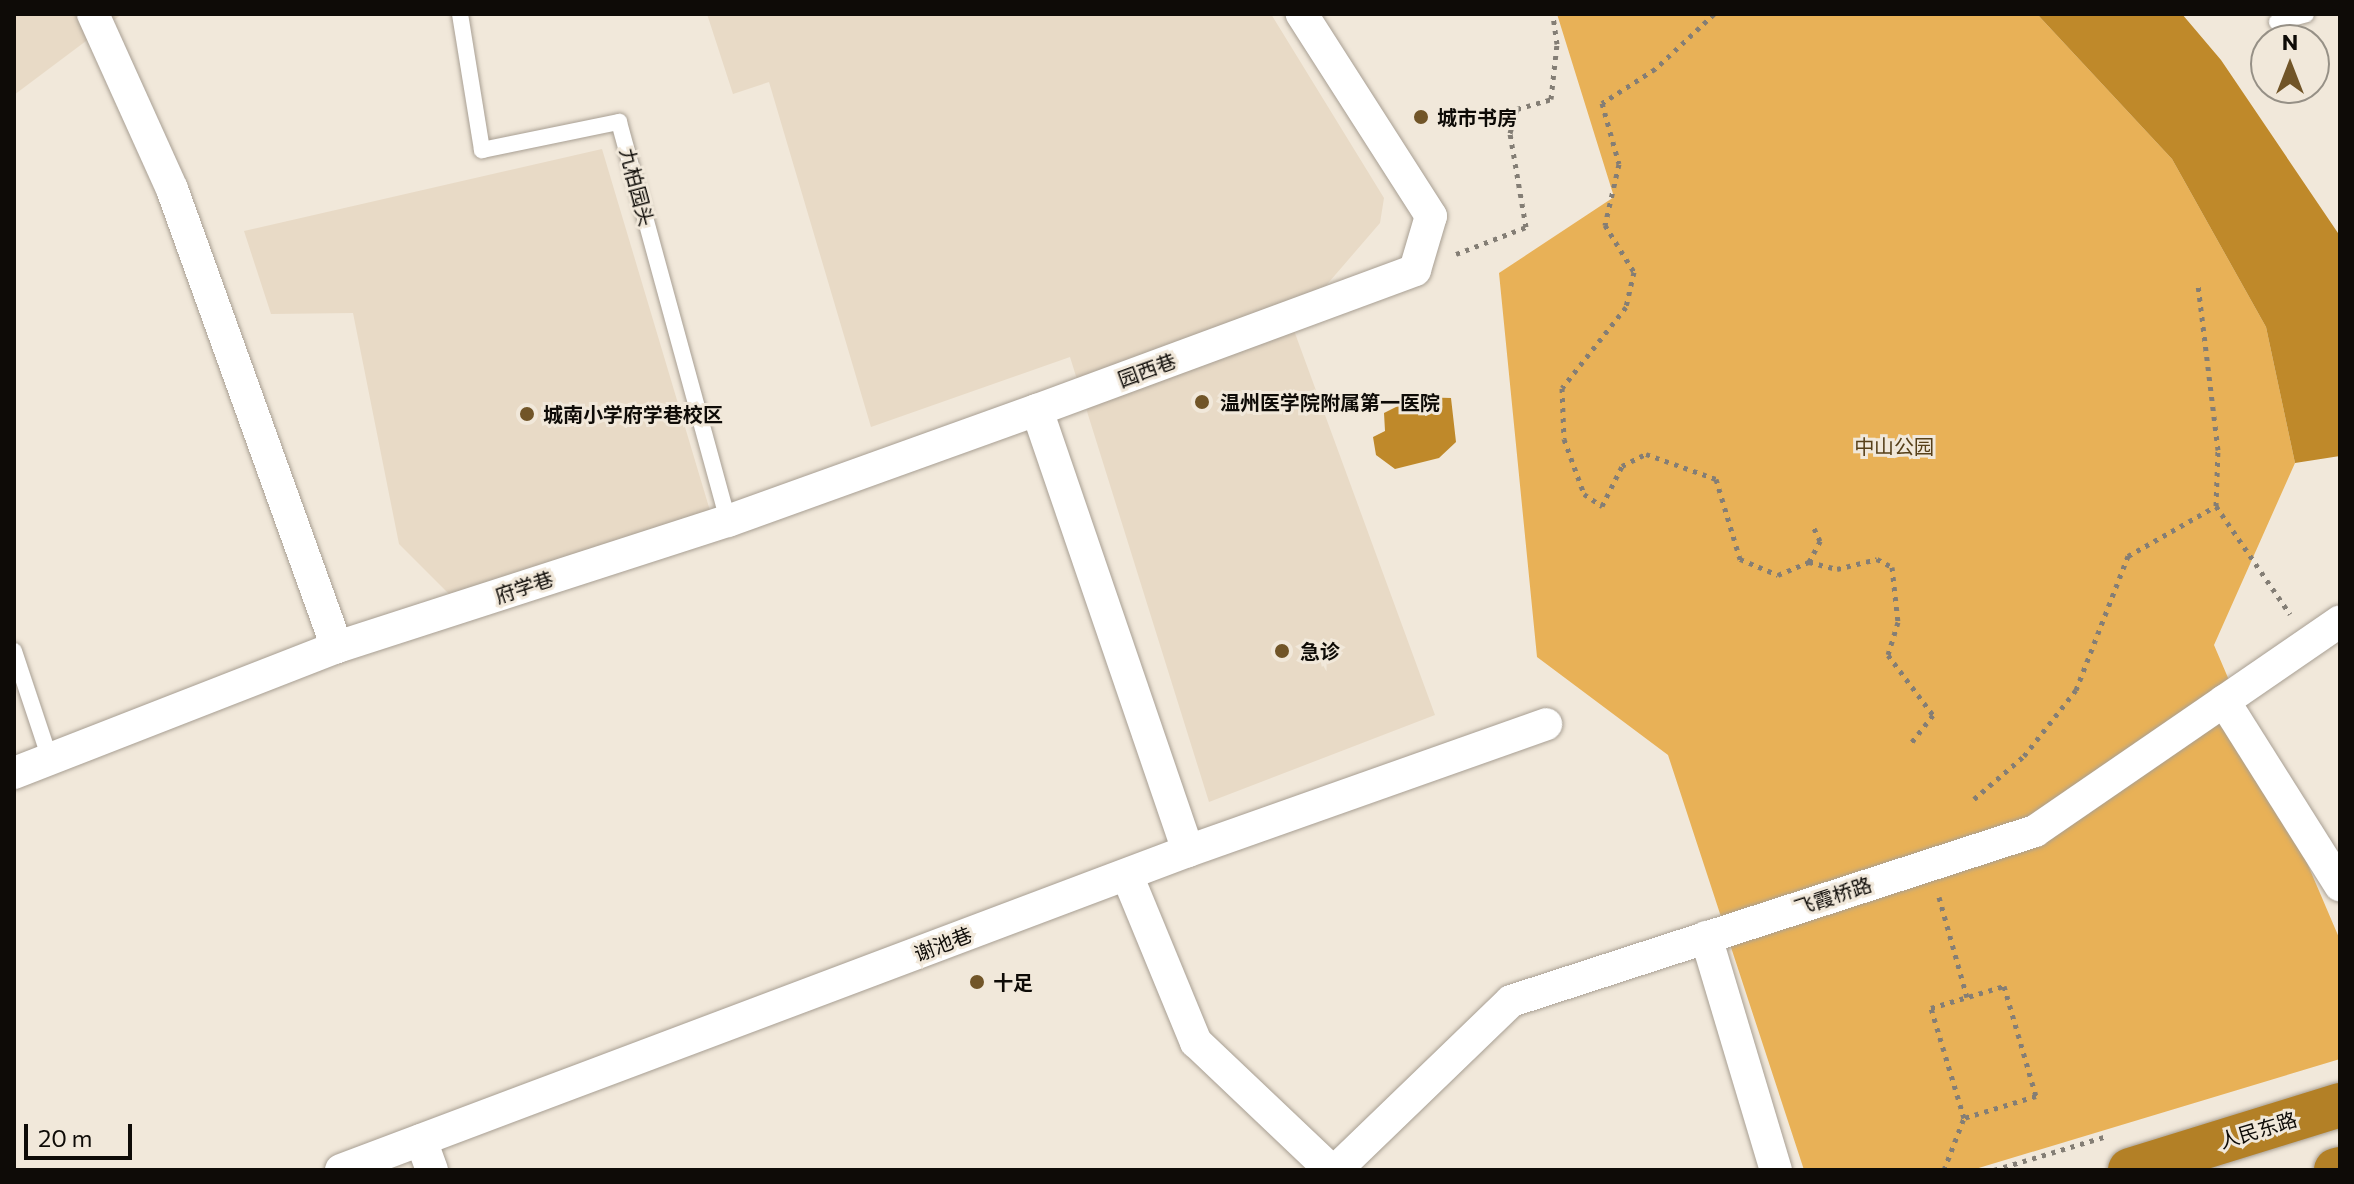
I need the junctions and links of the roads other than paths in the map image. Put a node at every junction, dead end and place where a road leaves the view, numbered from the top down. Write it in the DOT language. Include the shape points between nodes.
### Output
graph roads {
  1 [pos="93,14"];
  2 [pos="460,14"];
  3 [pos="1302,14"];
  4 [pos="2306,14"];
  5 [pos="2277,22"];
  6 [pos="1037,410"];
  7 [pos="728,521"];
  8 [pos="2340,621"];
  9 [pos="337,647"];
  10 [pos="14,651"];
  11 [pos="2224,701"];
  12 [pos="1546,724"];
  13 [pos="50,759"];
  14 [pos="14,773"];
  15 [pos="1188,851"];
  16 [pos="1127,875"];
  17 [pos="2340,885"];
  18 [pos="1706,937"];
  19 [pos="2340,1105"];
  20 [pos="421,1140"];
  21 [pos="341,1170"];
  22 [pos="432,1170"];
  23 [pos="1334,1170"];
  24 [pos="1776,1170"];
  25 [pos="2130,1170"];
  1 -- 9 [label="street" via="172,189"];
  2 -- 7 [label="lane, 九柏园头" via="482,150 619,122"];
  3 -- 6 [label="street, 园西巷" via="1431,216 1415,270"];
  4 -- 5 [label="lane"];
  6 -- 7 [label="street, 府学巷"];
  6 -- 15 [label="street"];
  7 -- 9 [label="street, 府学巷"];
  8 -- 11 [label="street, 飞霞桥路"];
  9 -- 13 [label="street, 府学巷"];
  10 -- 13 [label="lane"];
  11 -- 17 [label="street"];
  11 -- 18 [label="street, 飞霞桥路" via="2035,831"];
  12 -- 15 [label="street, 谢池巷"];
  13 -- 14 [label="street, 府学巷"];
  15 -- 16 [label="street, 谢池巷"];
  16 -- 20 [label="street, 谢池巷"];
  16 -- 23 [label="street" via="1196,1042"];
  18 -- 23 [label="street, 飞霞桥路" via="1511,1001"];
  18 -- 24 [label="street"];
  19 -- 25 [label="highway, 人民东路"];
  20 -- 21 [label="street, 谢池巷"];
  20 -- 22 [label="street"];
}
